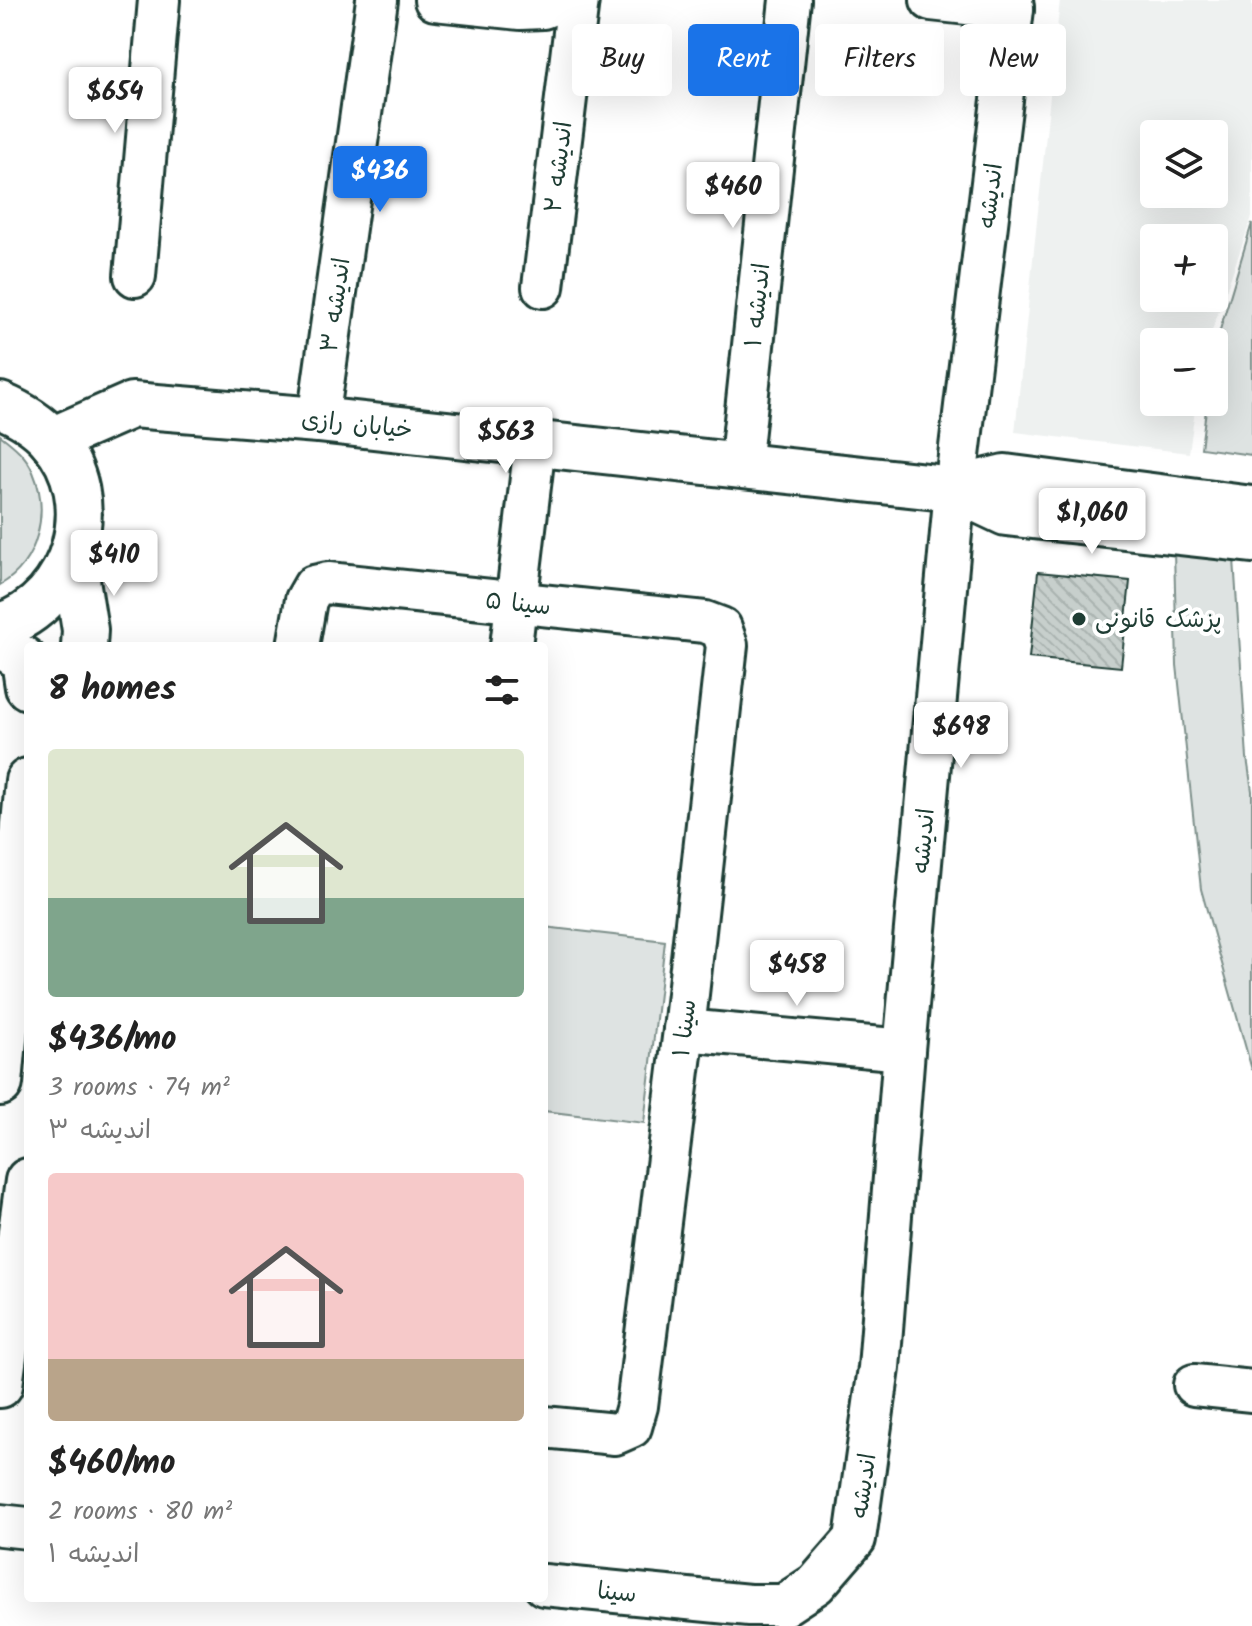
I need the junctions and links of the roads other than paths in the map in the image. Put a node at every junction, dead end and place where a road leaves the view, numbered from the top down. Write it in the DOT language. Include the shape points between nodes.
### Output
graph roads {
  1 [pos="159,0"];
  2 [pos="377,0"];
  3 [pos="435,0"];
  4 [pos="563,0"];
  5 [pos="578,0"];
  6 [pos="790,0"];
  7 [pos="931,0"];
  8 [pos="1012,5"];
  9 [pos="135,276"];
  10 [pos="543,287"];
  11 [pos="0,405"];
  12 [pos="318,420"];
  13 [pos="52,440"];
  14 [pos="535,444"];
  15 [pos="740,467"];
  16 [pos="955,489"];
  17 [pos="1252,509"];
  18 [pos="1252,540"];
  19 [pos="73,555"];
  20 [pos="517,603"];
  21 [pos="0,626"];
  22 [pos="721,628"];
  23 [pos="84,642"];
  24 [pos="299,642"];
  25 [pos="512,642"];
  26 [pos="0,644"];
  27 [pos="24,660"];
  28 [pos="24,870"];
  29 [pos="20,960"];
  30 [pos="684,1030"];
  31 [pos="904,1050"];
  32 [pos="1,1076"];
  33 [pos="24,1210"];
  34 [pos="0,1385"];
  35 [pos="1194,1385"];
  36 [pos="1252,1391"];
  37 [pos="548,1427"];
  38 [pos="0,1525"];
  39 [pos="24,1528"];
  40 [pos="855,1539"];
  41 [pos="548,1585"];
  42 [pos="783,1616"];
  1 -- 9 [label="street"];
  2 -- 12 [label="street, اندیشه ۳"];
  3 -- 4 [label="street" via="520,9"];
  5 -- 10 [label="street, اندیشه ۲"];
  6 -- 15 [label="street, اندیشه ۱"];
  7 -- 8 [label="street"];
  8 -- 16 [label="street, اندیشه"];
  11 -- 13 [label="main road" via="29,419"];
  12 -- 13 [label="main road, خیابان رازی" via="132,405"];
  12 -- 14 [label="main road, خیابان رازی"];
  13 -- 19 [label="main road" via="78,495"];
  14 -- 15 [label="main road, خیابان رازی"];
  14 -- 20 [label="street"];
  15 -- 16 [label="main road, خیابان رازی"];
  16 -- 17 [label="main road, خیابان رازی" via="1005,477"];
  16 -- 18 [label="main road, خیابان رازی" via="1006,513"];
  16 -- 31 [label="street, اندیشه"];
  19 -- 21 [label="main road" via="59,583 38,606"];
  19 -- 23 [label="main road"];
  20 -- 22 [label="street, سینا ۵" via="705,622"];
  20 -- 24 [label="street, سینا ۵" via="328,583 314,586 306,600"];
  20 -- 25 [label="street"];
  22 -- 30 [label="street, سینا ۱" via="727,645"];
  26 -- 27 [label="main road"];
  28 -- 29 [label="main road"];
  29 -- 32 [label="main road"];
  30 -- 31 [label="street"];
  30 -- 37 [label="street, سینا ۱" via="631,1427 615,1434"];
  31 -- 40 [label="street, اندیشه" via="879,1368"];
  33 -- 34 [label="main road"];
  35 -- 36 [label="street"];
  38 -- 39 [label="street"];
  40 -- 42 [label="street, سینا"];
  41 -- 42 [label="street, سینا" via="749,1605"];
}
